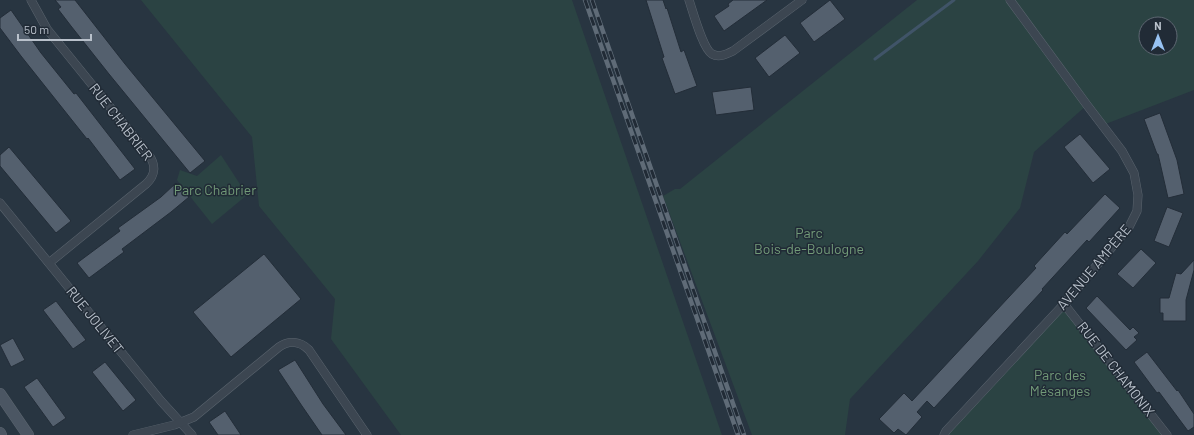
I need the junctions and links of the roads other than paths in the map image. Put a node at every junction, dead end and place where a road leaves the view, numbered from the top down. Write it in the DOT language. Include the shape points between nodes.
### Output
graph roads {
  1 [pos="31,0"];
  2 [pos="689,0"];
  3 [pos="802,0"];
  4 [pos="1010,0"];
  5 [pos="0,203"];
  6 [pos="49,263"];
  7 [pos="1064,304"];
  8 [pos="0,394"];
  9 [pos="181,423"];
  10 [pos="28,435"];
  11 [pos="133,435"];
  12 [pos="192,435"];
  13 [pos="367,435"];
  14 [pos="944,435"];
  15 [pos="1167,435"];
  1 -- 6 [label="street, RUE CHABRIER" via="47,29 148,154 154,167 152,177 146,184"];
  2 -- 3 [label="street" via="705,47 713,54 722,56 733,51"];
  4 -- 7 [label="street, AVENUE AMPÈRE" via="1122,151 1134,173 1138,195 1137,211 1129,227"];
  5 -- 6 [label="street, RUE JOLIVET"];
  6 -- 9 [label="street, RUE JOLIVET"];
  7 -- 14 [label="street, AVENUE AMPÈRE"];
  7 -- 15 [label="street, RUE DE CHAMONIX"];
  8 -- 10 [label="street"];
  9 -- 11 [label="street"];
  9 -- 12 [label="street, RUE JOLIVET"];
  9 -- 13 [label="street" via="202,412 287,342 304,346 313,355"];
}
